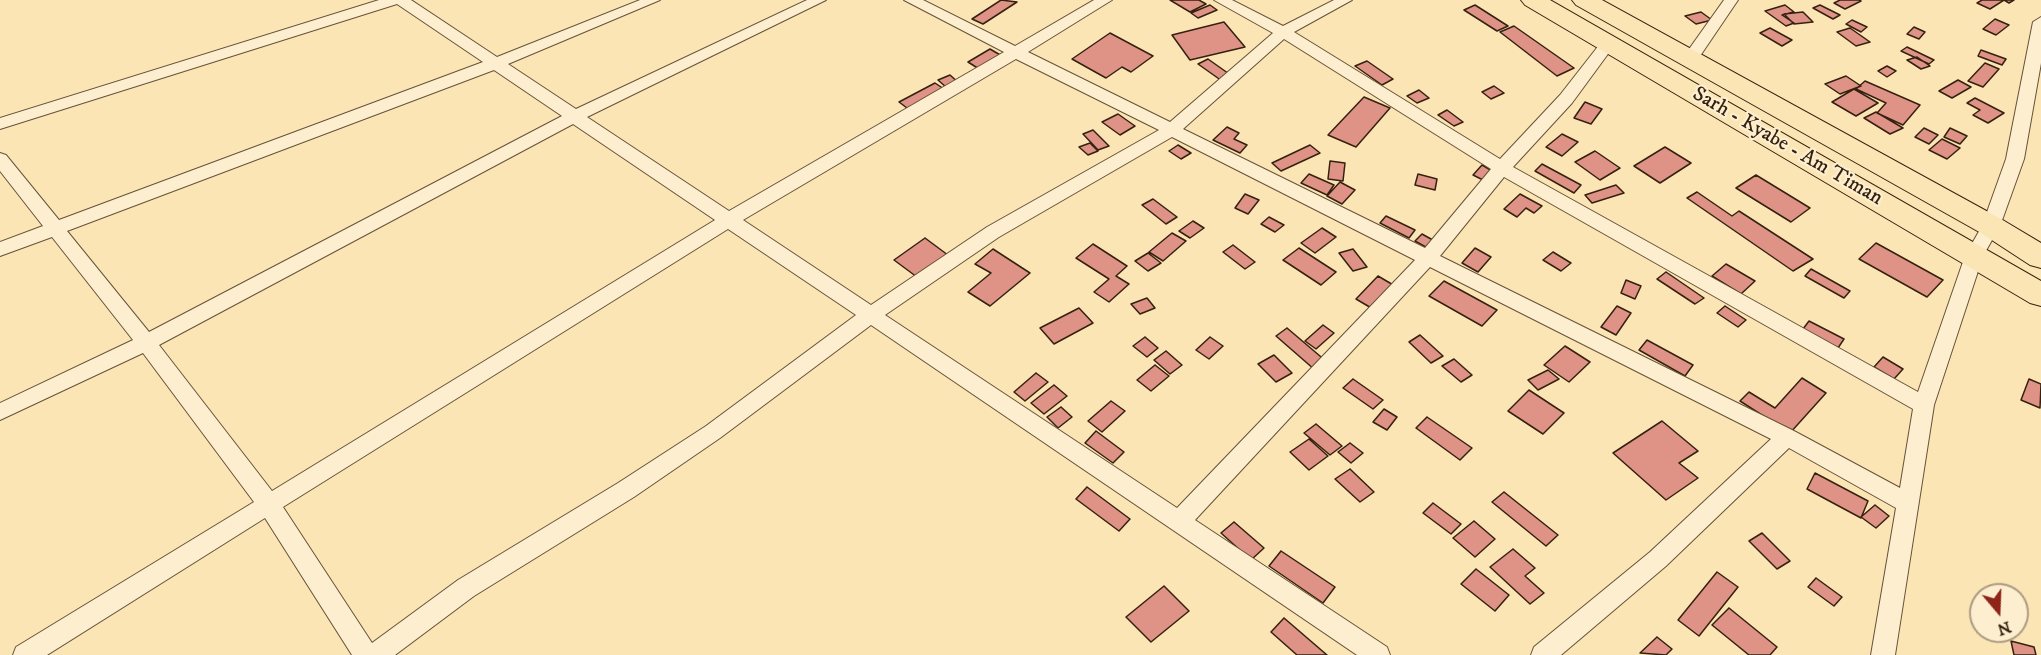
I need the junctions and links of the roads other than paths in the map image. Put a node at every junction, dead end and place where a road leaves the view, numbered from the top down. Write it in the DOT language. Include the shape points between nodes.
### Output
graph roads {
  1 [pos="394,0"];
  2 [pos="401,0"];
  3 [pos="653,0"];
  4 [pos="819,0"];
  5 [pos="911,0"];
  6 [pos="1105,0"];
  7 [pos="1221,0"];
  8 [pos="1345,0"];
  9 [pos="1533,0"];
  10 [pos="1584,0"];
  11 [pos="1731,0"];
  12 [pos="2041,22"];
  13 [pos="1283,32"];
  14 [pos="1608,44"];
  15 [pos="1016,54"];
  16 [pos="1690,59"];
  17 [pos="494,64"];
  18 [pos="573,117"];
  19 [pos="0,124"];
  20 [pos="1172,130"];
  21 [pos="0,159"];
  22 [pos="1502,168"];
  23 [pos="730,219"];
  24 [pos="1991,226"];
  25 [pos="56,228"];
  26 [pos="0,249"];
  27 [pos="1974,256"];
  28 [pos="2041,257"];
  29 [pos="1427,259"];
  30 [pos="2041,295"];
  31 [pos="869,316"];
  32 [pos="146,343"];
  33 [pos="1924,405"];
  34 [pos="0,412"];
  35 [pos="1787,437"];
  36 [pos="268,503"];
  37 [pos="1909,504"];
  38 [pos="1180,520"];
  39 [pos="25,655"];
  40 [pos="366,655"];
  41 [pos="376,655"];
  42 [pos="1378,655"];
  43 [pos="1543,655"];
  44 [pos="1882,655"];
  1 -- 19 [label="street"];
  2 -- 17 [label="street"];
  3 -- 17 [label="street"];
  4 -- 18 [label="street"];
  5 -- 15 [label="street"];
  6 -- 15 [label="street"];
  7 -- 13 [label="street"];
  8 -- 13 [label="street"];
  9 -- 14 [label="highway, Sarh - Kyabe - Am Timan"];
  10 -- 16 [label="highway, Sarh - Kyabe - Am Timan"];
  11 -- 16 [label="street"];
  12 -- 24 [label="street" via="2015,159"];
  13 -- 20 [label="street"];
  13 -- 22 [label="street"];
  14 -- 22 [label="street" via="1566,99"];
  14 -- 27 [label="highway, Sarh - Kyabe - Am Timan"];
  15 -- 20 [label="street"];
  15 -- 23 [label="street"];
  16 -- 24 [label="highway, Sarh - Kyabe - Am Timan"];
  17 -- 18 [label="street"];
  17 -- 25 [label="street"];
  18 -- 23 [label="street"];
  18 -- 32 [label="street"];
  20 -- 29 [label="street"];
  20 -- 31 [label="street" via="993,232"];
  21 -- 25 [label="street"];
  22 -- 29 [label="street"];
  22 -- 33 [label="street"];
  23 -- 31 [label="street"];
  23 -- 36 [label="street"];
  24 -- 27 [label="street"];
  24 -- 28 [label="highway, Sarh - Kyabe - Am Timan"];
  25 -- 26 [label="street"];
  25 -- 32 [label="street"];
  27 -- 30 [label="highway, Sarh - Kyabe - Am Timan"];
  27 -- 33 [label="street"];
  29 -- 35 [label="street"];
  29 -- 38 [label="street"];
  31 -- 38 [label="street"];
  31 -- 41 [label="street" via="713,432 465,588"];
  32 -- 34 [label="street"];
  32 -- 36 [label="street"];
  33 -- 37 [label="street"];
  35 -- 37 [label="street"];
  35 -- 43 [label="street" via="1658,559"];
  36 -- 39 [label="street"];
  36 -- 40 [label="street"];
  37 -- 44 [label="street"];
  38 -- 42 [label="street"];
}
